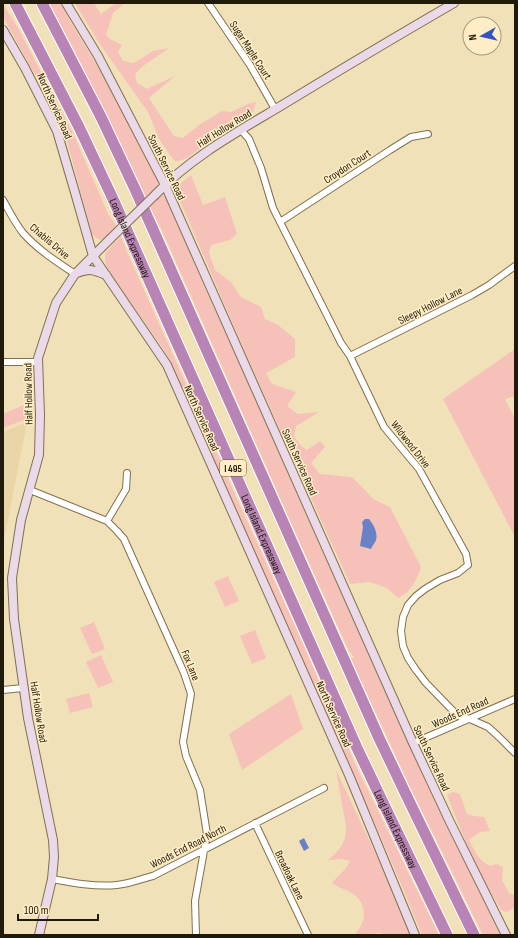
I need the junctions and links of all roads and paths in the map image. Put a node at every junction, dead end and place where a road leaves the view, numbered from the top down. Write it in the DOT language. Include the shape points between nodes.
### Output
graph roads {
  1 [pos="15,3"];
  2 [pos="42,3"];
  3 [pos="66,3"];
  4 [pos="208,3"];
  5 [pos="454,3"];
  6 [pos="3,30"];
  7 [pos="276,109"];
  8 [pos="241,130"];
  9 [pos="428,134"];
  10 [pos="165,184"];
  11 [pos="3,200"];
  12 [pos="280,222"];
  13 [pos="93,256"];
  14 [pos="515,266"];
  15 [pos="75,274"];
  16 [pos="106,275"];
  17 [pos="350,356"];
  18 [pos="3,362"];
  19 [pos="38,362"];
  20 [pos="127,473"];
  21 [pos="30,490"];
  22 [pos="107,521"];
  23 [pos="24,688"];
  24 [pos="3,690"];
  25 [pos="515,699"];
  26 [pos="470,719"];
  27 [pos="413,743"];
  28 [pos="515,753"];
  29 [pos="324,788"];
  30 [pos="254,823"];
  31 [pos="205,849"];
  32 [pos="52,879"];
  33 [pos="39,935"];
  34 [pos="196,935"];
  35 [pos="308,935"];
  36 [pos="415,935"];
  37 [pos="447,935"];
  38 [pos="474,935"];
  39 [pos="506,935"];
  1 -- 37 [label="highway, Long Island Expressway / I 495" via="113,199 357,748"];
  2 -- 38 [label="highway, I 495" via="135,189 410,805"];
  3 -- 10 [label="main road, South Service Road" via="98,56"];
  4 -- 7 [label="street, Sugar Maple Court"];
  5 -- 7 [label="main road, Half Hollow Road"];
  6 -- 13 [label="main road, North Service Road" via="57,131"];
  7 -- 8 [label="main road, Half Hollow Road"];
  8 -- 10 [label="main road, Half Hollow Road" via="217,144"];
  8 -- 12 [label="street, Wildwood Drive" via="249,139"];
  9 -- 12 [label="street, Croydon Court" via="411,137"];
  10 -- 13 [label="main road, Half Hollow Road, bridge"];
  10 -- 27 [label="main road, South Service Road"];
  11 -- 15 [label="street, Chablis Drive" via="23,233"];
  12 -- 17 [label="street, Wildwood Drive"];
  13 -- 15 [label="main road, Half Hollow Road"];
  13 -- 16 [label="main road, North Service Road"];
  14 -- 17 [label="street, Sleepy Hollow Lane" via="472,295"];
  15 -- 16 [label="main road" via="84,270 96,270"];
  15 -- 19 [label="main road, Half Hollow Road" via="56,303"];
  16 -- 36 [label="main road, North Service Road" via="167,365 349,775"];
  17 -- 26 [label="street, Wildwood Drive" via="384,427 419,469 466,554 468,565 458,573 425,589 408,605 401,631 408,658 419,674 458,716"];
  18 -- 19 [label="street"];
  19 -- 21 [label="main road, Half Hollow Road" via="39,455"];
  20 -- 22 [label="street" via="126,489"];
  21 -- 22 [label="street, Fox Lane"];
  21 -- 23 [label="main road, Half Hollow Road" via="21,520 12,578 14,619"];
  22 -- 31 [label="street, Fox Lane" via="124,539 191,694 183,742 200,790 207,834"];
  23 -- 24 [label="street"];
  23 -- 32 [label="main road, Half Hollow Road" via="53,840"];
  25 -- 26 [label="street, Woods End Road"];
  26 -- 27 [label="street, Woods End Road"];
  26 -- 28 [label="street, Wildwood Drive" via="488,727"];
  27 -- 39 [label="main road, South Service Road"];
  29 -- 30 [label="street, Woods End Road North"];
  30 -- 31 [label="street, Woods End Road North"];
  30 -- 35 [label="street, Broadoak Lane"];
  31 -- 32 [label="street, Woods End Road North" via="153,876 117,885"];
  31 -- 34 [label="street, Fox Lane" via="195,901"];
  32 -- 33 [label="main road, Half Hollow Road"];
}
